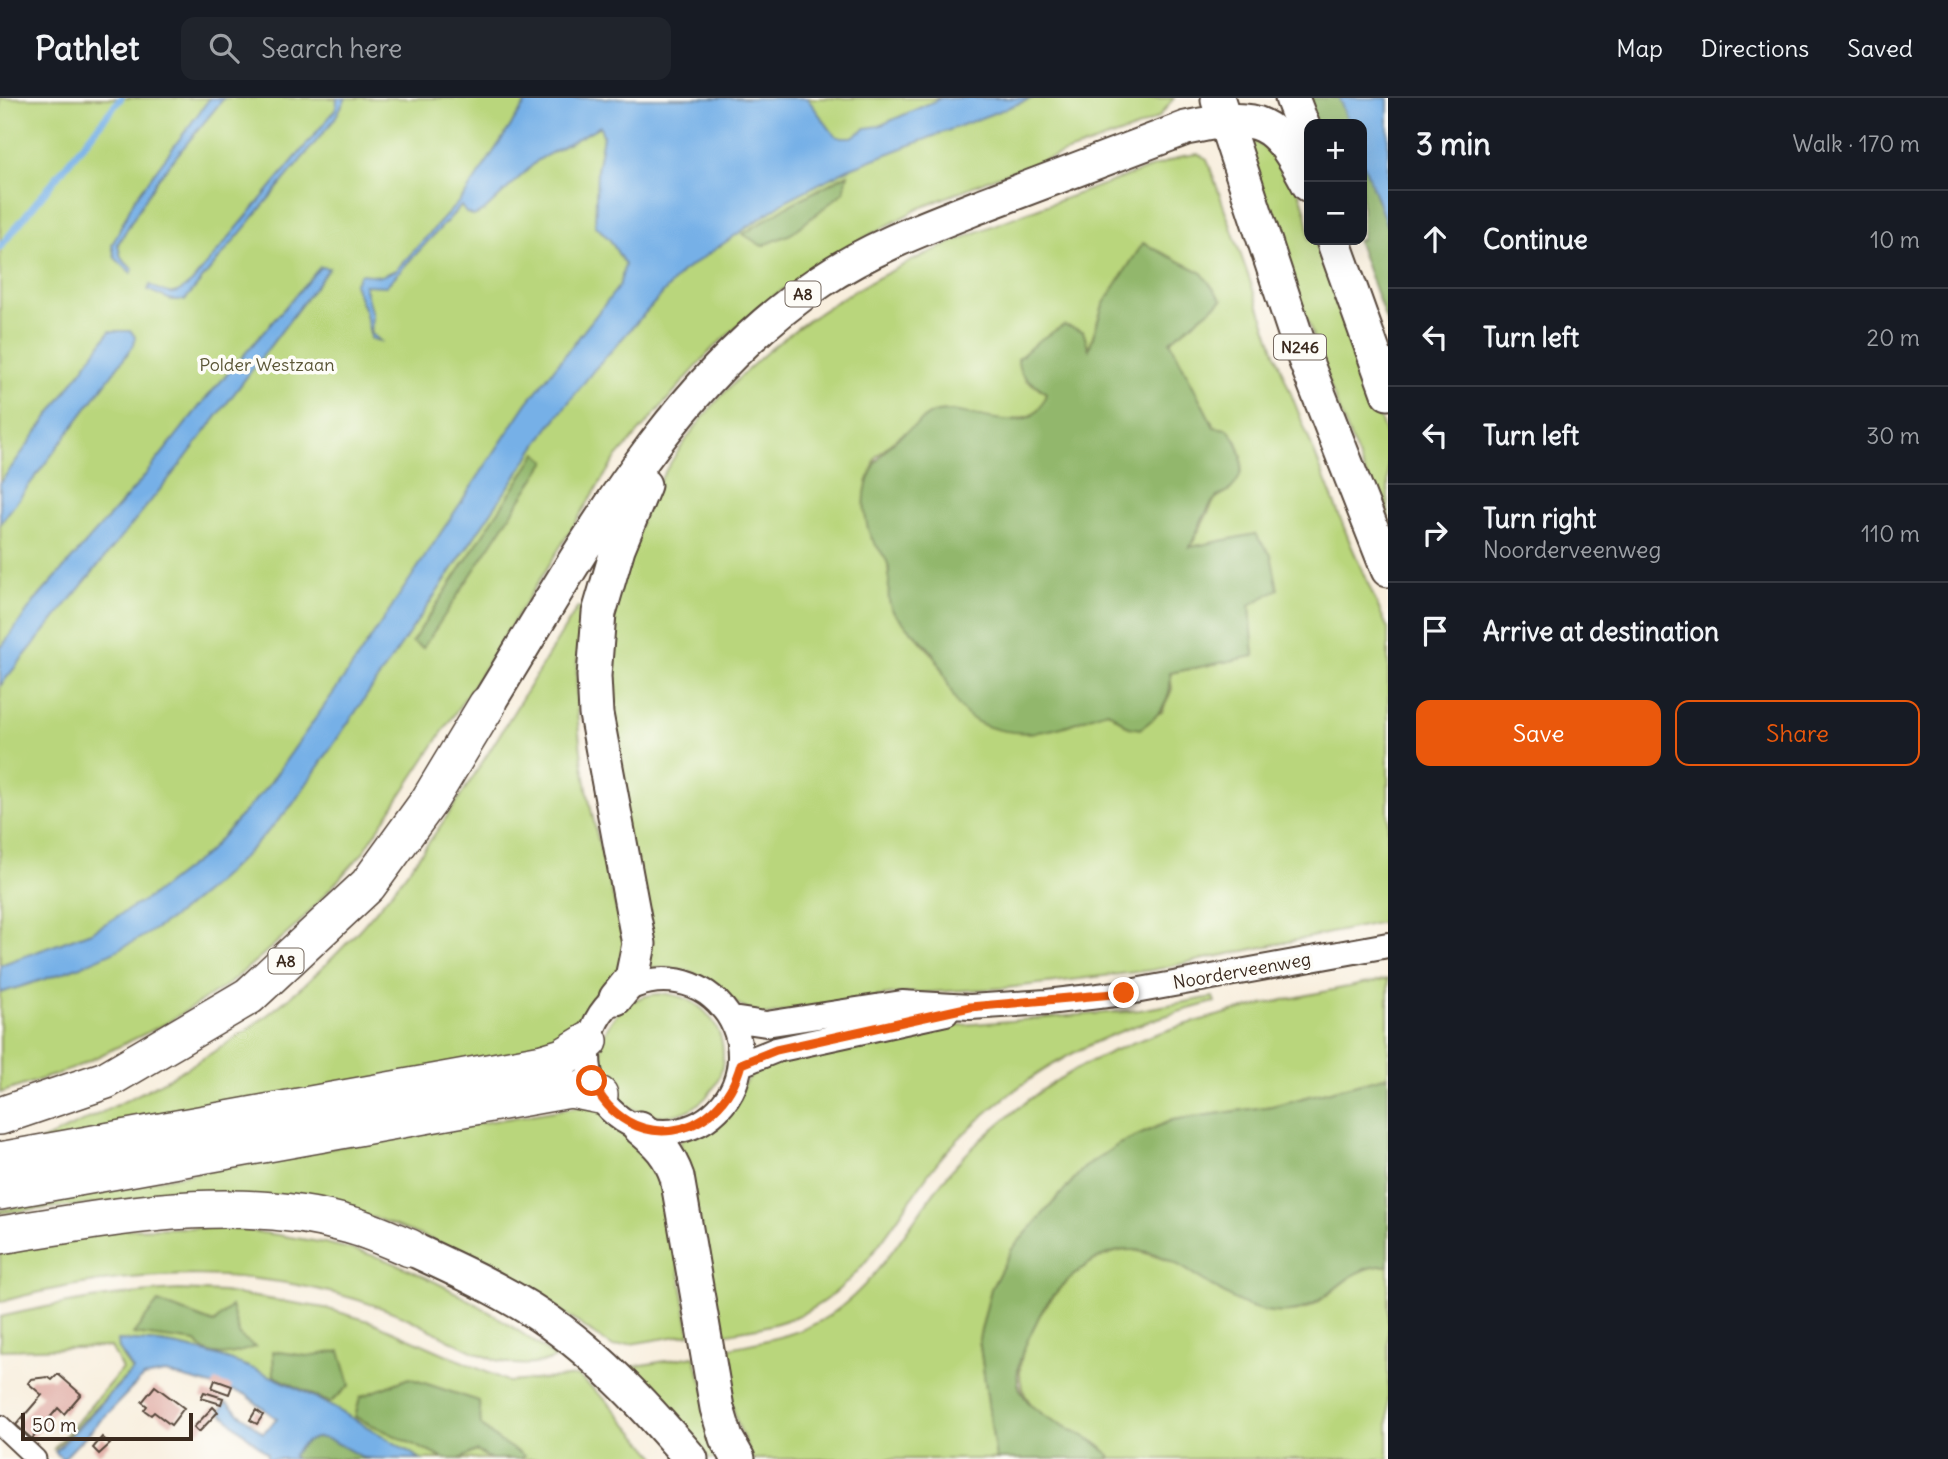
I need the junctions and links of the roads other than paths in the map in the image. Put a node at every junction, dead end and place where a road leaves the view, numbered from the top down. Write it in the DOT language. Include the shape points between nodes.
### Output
graph roads {
  1 [pos="1292,98"];
  2 [pos="1220,109"];
  3 [pos="1304,129"];
  4 [pos="1307,182"];
  5 [pos="1335,245"];
  6 [pos="1388,393"];
  7 [pos="671,422"];
  8 [pos="1388,570"];
  9 [pos="487,705"];
  10 [pos="1388,945"];
  11 [pos="616,998"];
  12 [pos="970,1007"];
  13 [pos="732,1019"];
  14 [pos="589,1041"];
  15 [pos="741,1064"];
  16 [pos="599,1095"];
  17 [pos="0,1116"];
  18 [pos="640,1128"];
  19 [pos="0,1161"];
  20 [pos="0,1191"];
  21 [pos="0,1235"];
  22 [pos="410,1248"];
  23 [pos="0,1425"];
  24 [pos="36,1459"];
  25 [pos="691,1459"];
  26 [pos="738,1459"];
  1 -- 3 [label="highway"];
  2 -- 4 [label="highway, A8" via="1264,124 1280,137"];
  2 -- 7 [label="highway, A8" via="1186,128 924,228 834,274 744,342"];
  2 -- 8 [label="highway, N246" via="1297,339"];
  5 -- 6 [label="highway"];
  7 -- 9 [label="highway, A8" via="594,533"];
  7 -- 11 [label="highway, A8" via="618,548 595,643 596,714 639,944 632,978"];
  9 -- 17 [label="highway, A8" via="429,801 368,885 249,996 106,1080"];
  10 -- 12 [label="street, Noorderveenweg" via="1124,993"];
  11 -- 13 [label="street" via="631,987 658,980 683,982 707,992"];
  11 -- 14 [label="street" via="602,1012"];
  12 -- 13 [label="street, Noorderveenweg" via="902,1003 766,1024"];
  12 -- 15 [label="street, Noorderveenweg" via="776,1050"];
  13 -- 15 [label="street"];
  14 -- 16 [label="street" via="588,1065"];
  14 -- 19 [label="highway" via="562,1058 543,1063"];
  15 -- 18 [label="street" via="735,1086 704,1120 662,1131"];
  16 -- 18 [label="street" via="619,1118"];
  16 -- 20 [label="highway" via="570,1089"];
  18 -- 26 [label="highway" via="660,1144 677,1177 717,1408"];
  21 -- 22 [label="highway" via="175,1209 278,1210 351,1225"];
  22 -- 25 [label="highway" via="474,1277 543,1319 620,1381"];
  23 -- 24 [label="street"];
}
